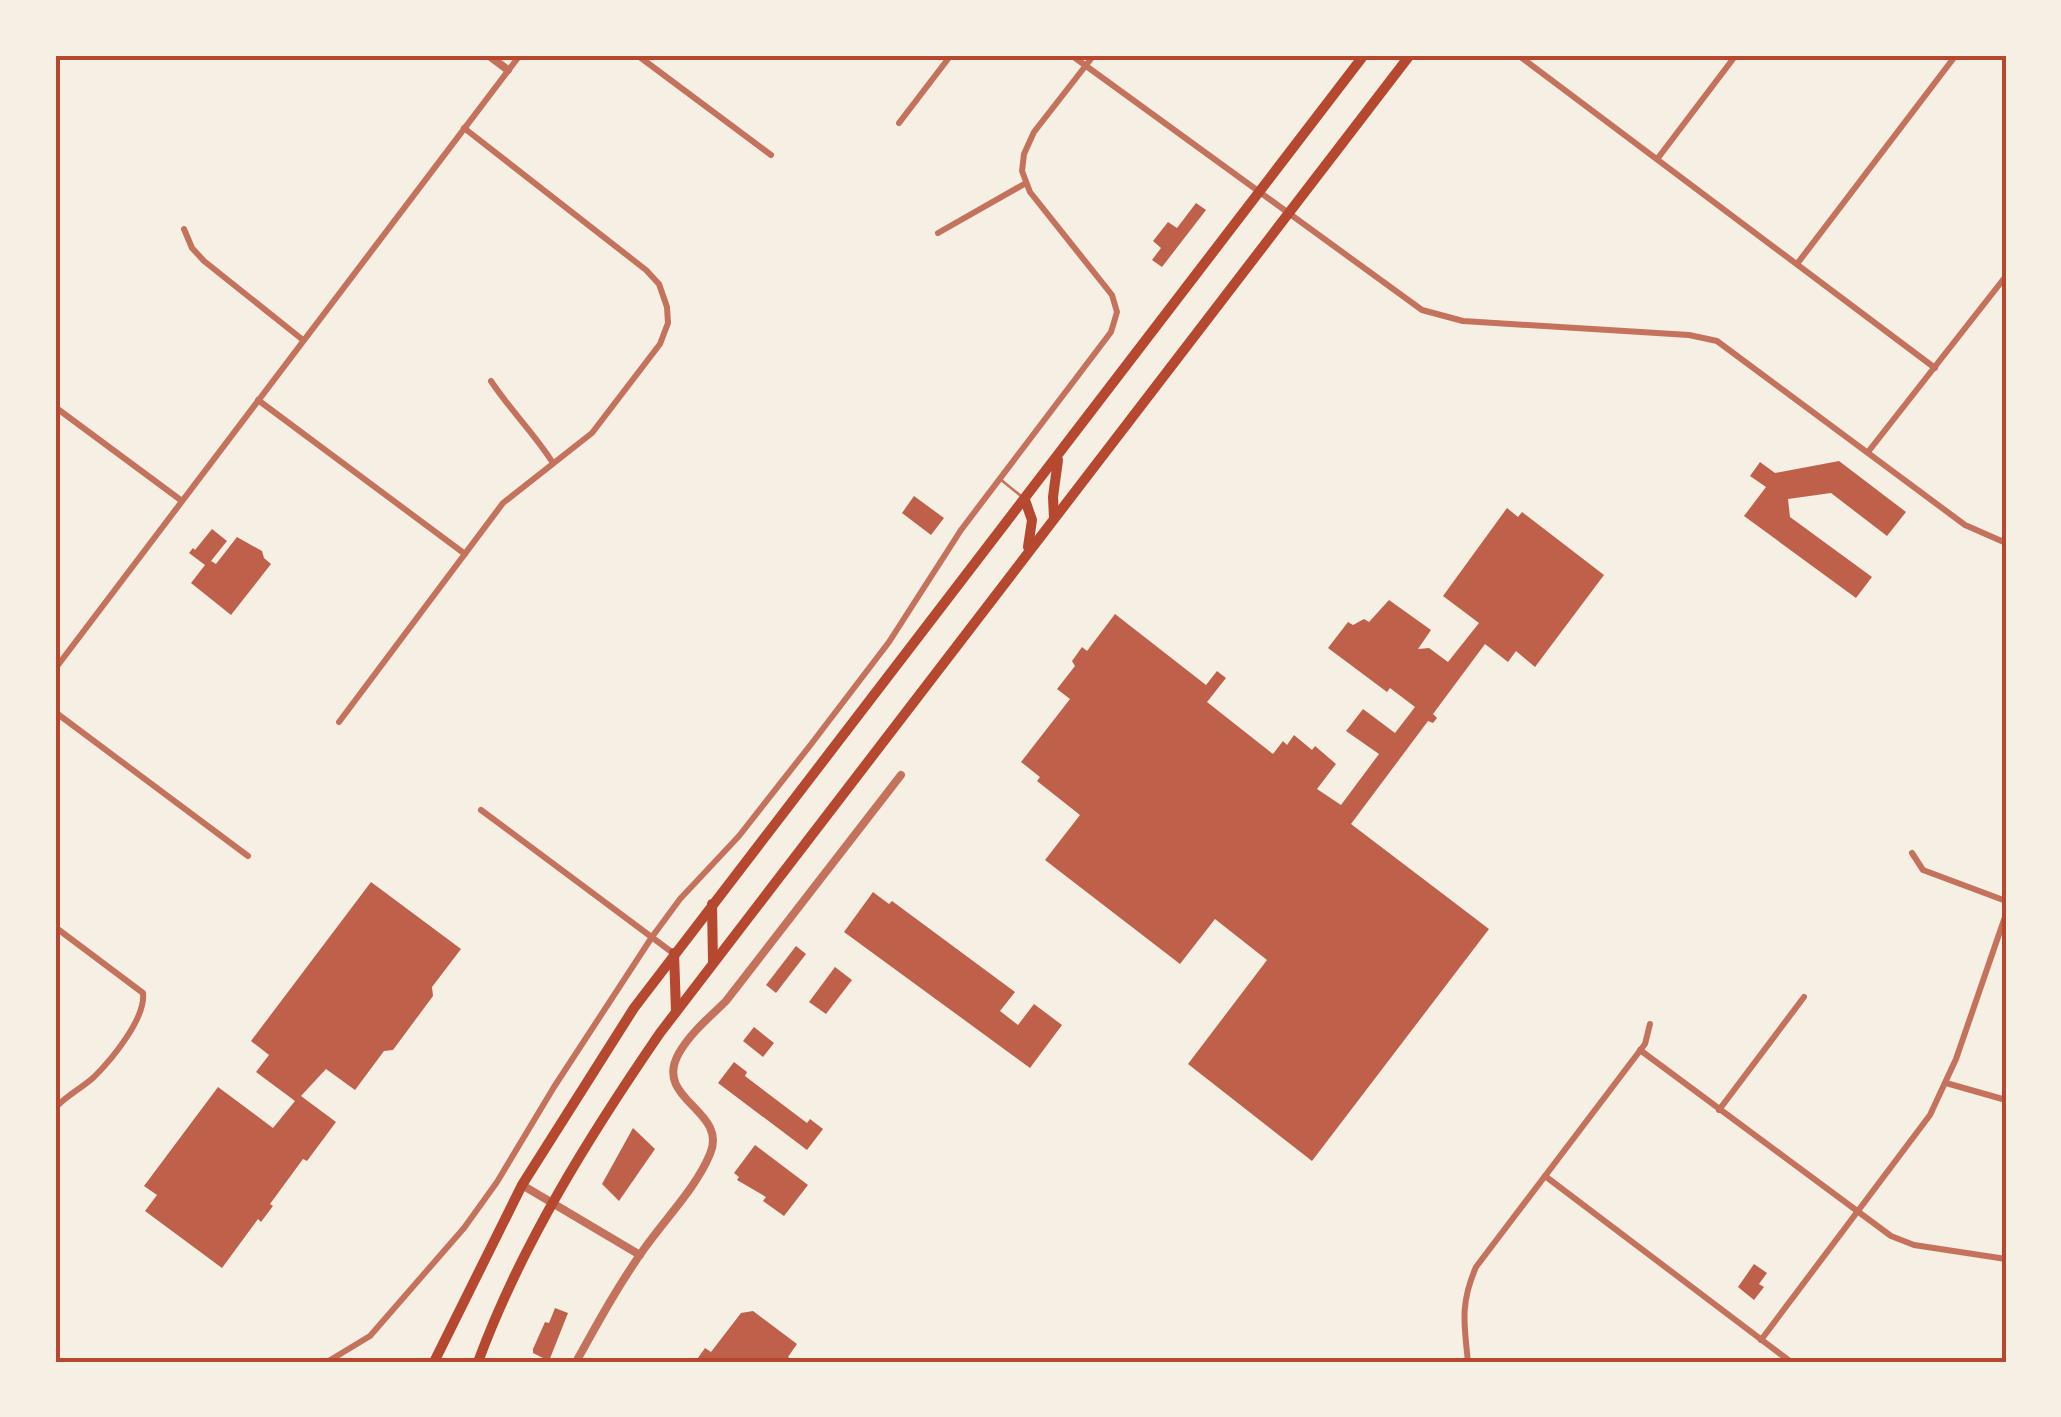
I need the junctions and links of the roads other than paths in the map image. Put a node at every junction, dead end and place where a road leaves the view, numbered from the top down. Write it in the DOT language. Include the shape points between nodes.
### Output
graph roads {
  1 [pos="488,55"];
  2 [pos="520,55"];
  3 [pos="637,55"];
  4 [pos="951,55"];
  5 [pos="1072,55"];
  6 [pos="1094,55"];
  7 [pos="1364,55"];
  8 [pos="1410,55"];
  9 [pos="1518,55"];
  10 [pos="1736,55"];
  11 [pos="1956,55"];
  12 [pos="1085,66"];
  13 [pos="508,70"];
  14 [pos="899,124"];
  15 [pos="464,128"];
  16 [pos="771,155"];
  17 [pos="1658,158"];
  18 [pos="1026,183"];
  19 [pos="1258,191"];
  20 [pos="1288,214"];
  21 [pos="184,229"];
  22 [pos="938,232"];
  23 [pos="1797,264"];
  24 [pos="2006,276"];
  25 [pos="55,285"];
  26 [pos="55,309"];
  27 [pos="303,340"];
  28 [pos="1935,368"];
  29 [pos="491,381"];
  30 [pos="258,400"];
  31 [pos="55,407"];
  32 [pos="1868,452"];
  33 [pos="1060,454"];
  34 [pos="553,462"];
  35 [pos="999,478"];
  36 [pos="1025,500"];
  37 [pos="182,501"];
  38 [pos="1054,518"];
  39 [pos="2006,543"];
  40 [pos="1027,553"];
  41 [pos="465,554"];
  42 [pos="55,670"];
  43 [pos="55,712"];
  44 [pos="339,722"];
  45 [pos="901,775"];
  46 [pos="481,810"];
  47 [pos="1912,853"];
  48 [pos="248,856"];
  49 [pos="2006,901"];
  50 [pos="712,903"];
  51 [pos="2006,914"];
  52 [pos="55,928"];
  53 [pos="652,937"];
  54 [pos="674,953"];
  55 [pos="713,962"];
  56 [pos="1804,998"];
  57 [pos="676,1012"];
  58 [pos="1650,1024"];
  59 [pos="1640,1050"];
  60 [pos="1946,1083"];
  61 [pos="2006,1100"];
  62 [pos="55,1108"];
  63 [pos="1720,1110"];
  64 [pos="1544,1176"];
  65 [pos="522,1186"];
  66 [pos="554,1202"];
  67 [pos="1856,1214"];
  68 [pos="640,1255"];
  69 [pos="2006,1259"];
  70 [pos="1761,1340"];
  71 [pos="327,1362"];
  72 [pos="434,1362"];
  73 [pos="478,1362"];
  74 [pos="576,1362"];
  75 [pos="1468,1362"];
  76 [pos="1791,1362"];
  1 -- 13 [label="street"];
  2 -- 13 [label="street"];
  3 -- 16 [label="street"];
  4 -- 14 [label="street"];
  5 -- 12 [label="street"];
  6 -- 12 [label="street"];
  7 -- 19 [label="highway"];
  8 -- 20 [label="highway"];
  9 -- 17 [label="street"];
  10 -- 17 [label="street"];
  11 -- 23 [label="street"];
  12 -- 18 [label="street" via="1028,142"];
  12 -- 19 [label="street"];
  13 -- 15 [label="street"];
  15 -- 27 [label="street"];
  15 -- 34 [label="street" via="660,284 668,324 660,344 592,433"];
  17 -- 23 [label="street"];
  18 -- 22 [label="street"];
  18 -- 35 [label="street" via="1118,312 1096,355"];
  19 -- 20 [label="street"];
  19 -- 33 [label="highway"];
  20 -- 32 [label="street" via="1406,300 1441,317 1717,341"];
  20 -- 38 [label="highway"];
  21 -- 27 [label="street" via="204,262"];
  23 -- 28 [label="street"];
  24 -- 28 [label="street"];
  25 -- 26 [label="street"];
  27 -- 30 [label="street"];
  28 -- 32 [label="street"];
  29 -- 34 [label="street"];
  30 -- 37 [label="street"];
  30 -- 41 [label="street"];
  31 -- 37 [label="street"];
  32 -- 39 [label="street" via="1965,526"];
  33 -- 36 [label="highway"];
  33 -- 38 [label="highway"];
  34 -- 41 [label="street" via="503,503"];
  35 -- 36 [label="lane"];
  35 -- 53 [label="street" via="889,642 765,805"];
  36 -- 40 [label="highway" via="1032,520"];
  36 -- 50 [label="highway"];
  37 -- 42 [label="street"];
  38 -- 40 [label="highway"];
  40 -- 55 [label="highway"];
  41 -- 44 [label="street"];
  43 -- 48 [label="street"];
  45 -- 68 [label="street" via="677,1055 675,1082 710,1126 712,1151"];
  46 -- 53 [label="street"];
  47 -- 49 [label="street" via="1923,870"];
  50 -- 54 [label="highway"];
  50 -- 55 [label="highway"];
  51 -- 60 [label="street"];
  52 -- 62 [label="street" via="143,993 144,1004 93,1078"];
  53 -- 54 [label="street"];
  53 -- 71 [label="street" via="464,1228 370,1336"];
  54 -- 57 [label="highway"];
  54 -- 65 [label="highway"];
  55 -- 57 [label="highway"];
  56 -- 63 [label="street"];
  57 -- 66 [label="highway"];
  58 -- 59 [label="street"];
  59 -- 63 [label="street"];
  59 -- 64 [label="street"];
  60 -- 61 [label="street"];
  60 -- 67 [label="street"];
  63 -- 67 [label="street"];
  64 -- 70 [label="street"];
  64 -- 75 [label="street" via="1465,1292"];
  65 -- 66 [label="street"];
  65 -- 72 [label="highway"];
  66 -- 68 [label="street"];
  66 -- 73 [label="highway"];
  67 -- 69 [label="street" via="1914,1245"];
  67 -- 70 [label="street"];
  68 -- 74 [label="street"];
  70 -- 76 [label="street"];
}
